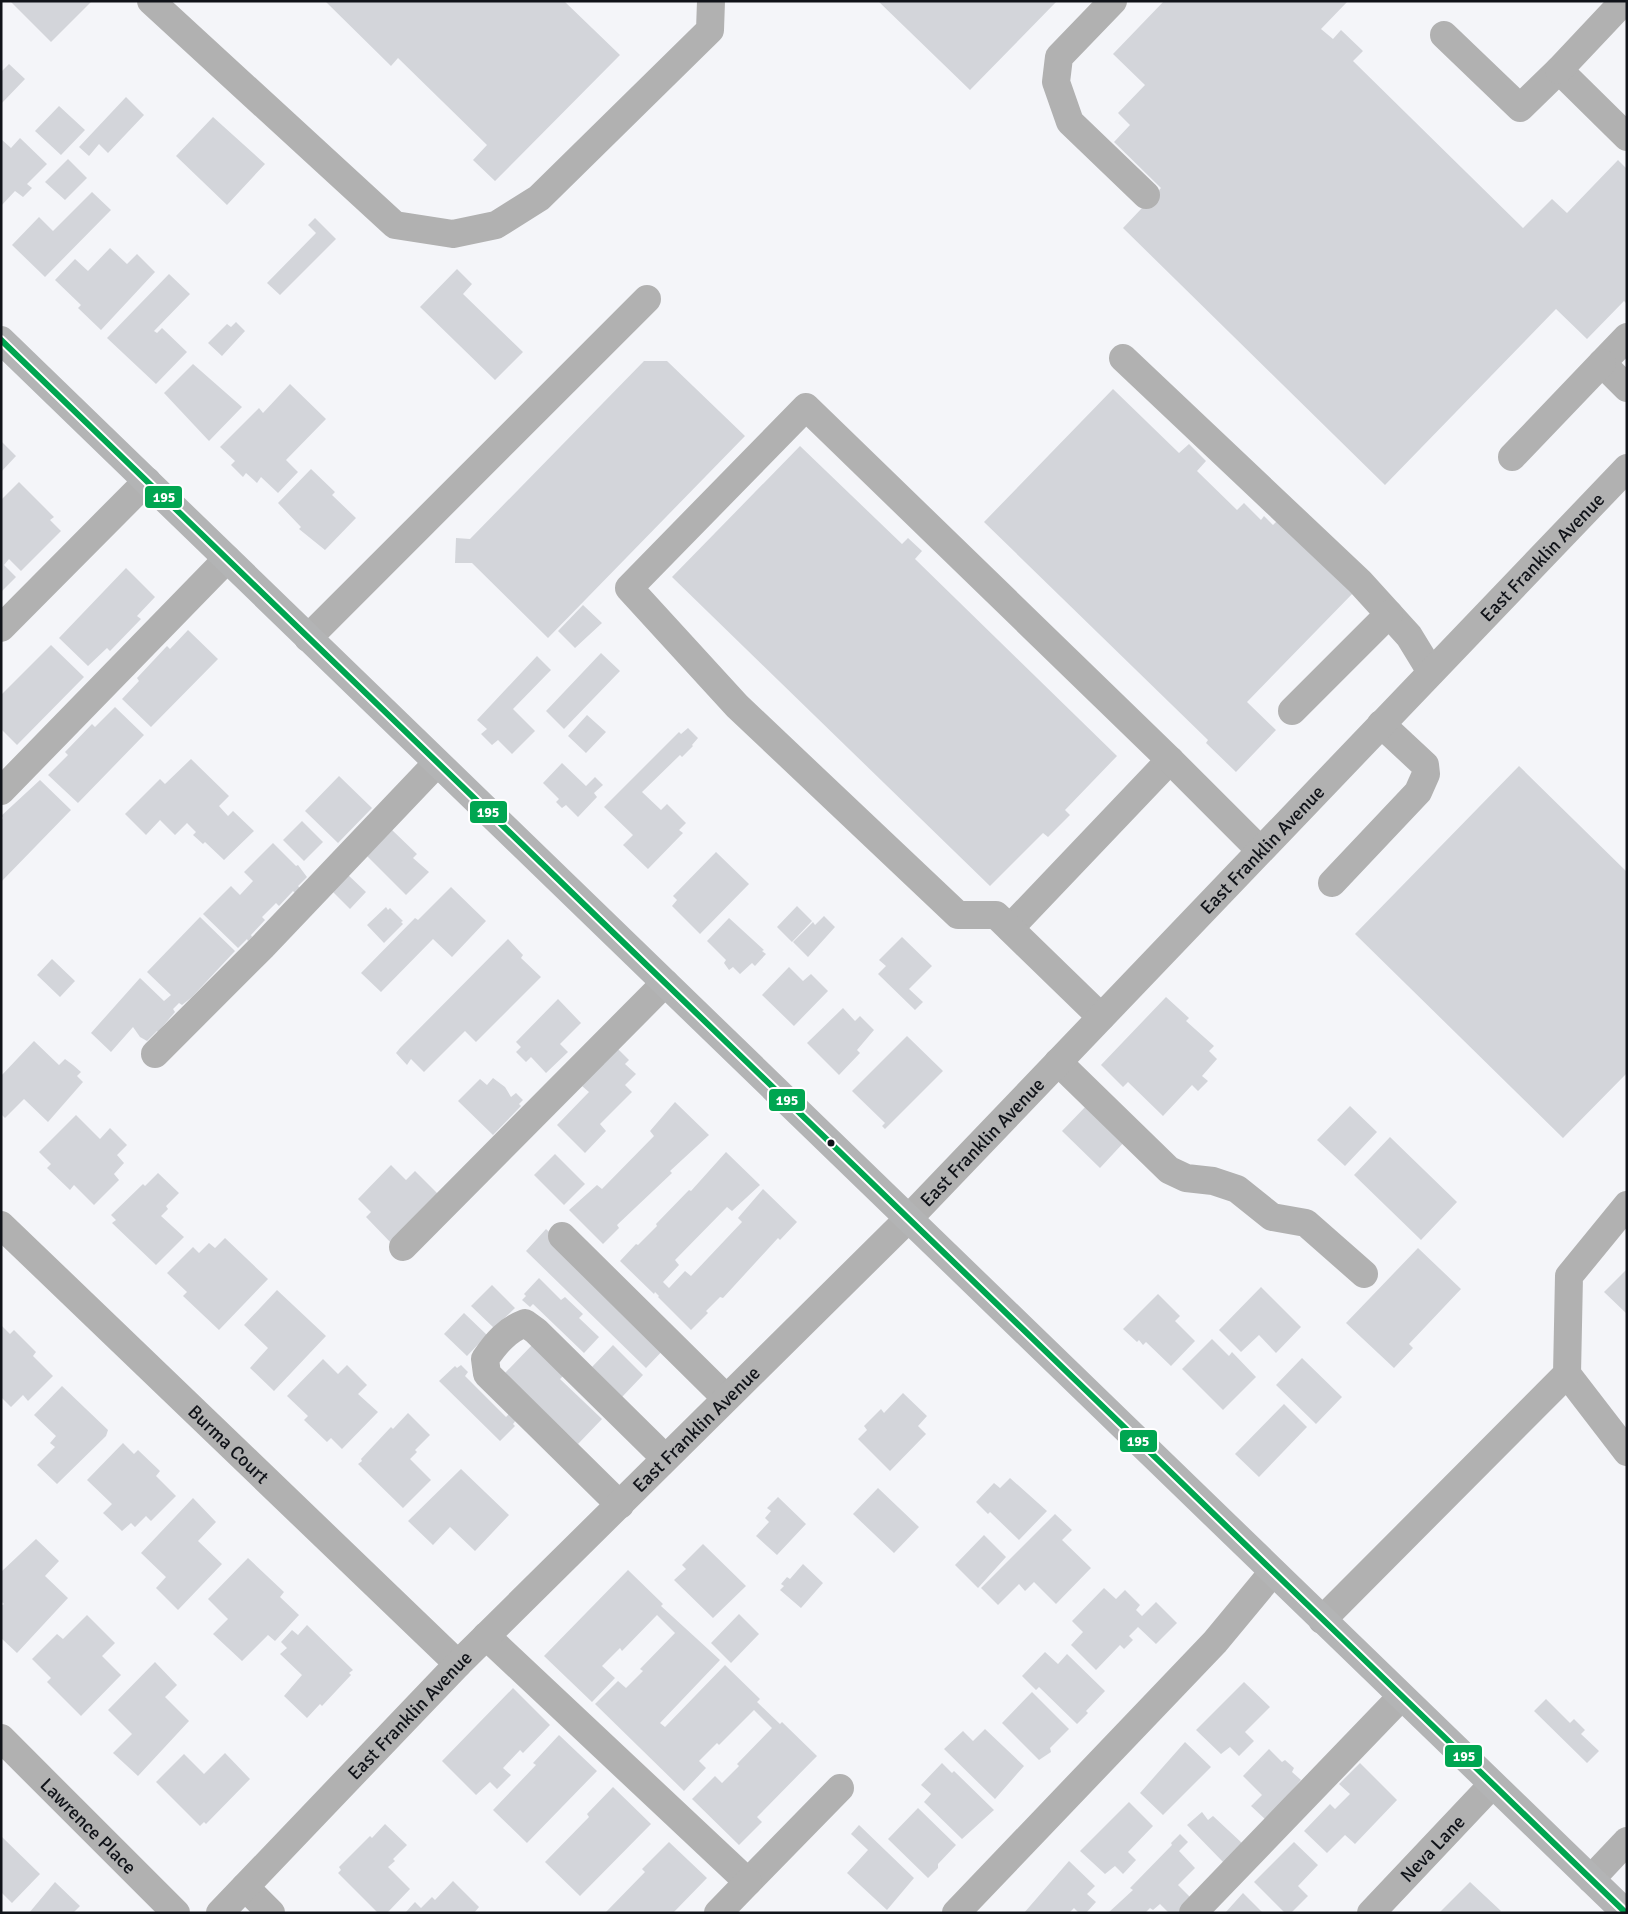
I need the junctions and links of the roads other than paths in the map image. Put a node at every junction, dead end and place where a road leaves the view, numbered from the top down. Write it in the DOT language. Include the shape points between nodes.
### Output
graph roads {
  1 [pos="151,1"];
  2 [pos="711,1"];
  3 [pos="1113,1"];
  4 [pos="1624,1"];
  5 [pos="1444,35"];
  6 [pos="1559,70"];
  7 [pos="1624,129"];
  8 [pos="1146,195"];
  9 [pos="647,299"];
  10 [pos="1627,337"];
  11 [pos="1,340"];
  12 [pos="1124,358"];
  13 [pos="1602,363"];
  14 [pos="1627,388"];
  15 [pos="1512,457"];
  16 [pos="1627,468"];
  17 [pos="147,481"];
  18 [pos="227,559"];
  19 [pos="1389,614"];
  20 [pos="1,628"];
  21 [pos="308,638"];
  22 [pos="1431,672"];
  23 [pos="1292,711"];
  24 [pos="1381,724"];
  25 [pos="1170,760"];
  26 [pos="437,762"];
  27 [pos="1,791"];
  28 [pos="1260,850"];
  29 [pos="1332,883"];
  30 [pos="1010,928"];
  31 [pos="665,983"];
  32 [pos="1101,1017"];
  33 [pos="155,1054"];
  34 [pos="1058,1062"];
  35 [pos="1627,1205"];
  36 [pos="909,1218"];
  37 [pos="1,1224"];
  38 [pos="562,1236"];
  39 [pos="403,1247"];
  40 [pos="1364,1274"];
  41 [pos="1567,1374"];
  42 [pos="726,1398"];
  43 [pos="1627,1452"];
  44 [pos="665,1458"];
  45 [pos="620,1505"];
  46 [pos="1273,1572"];
  47 [pos="1322,1620"];
  48 [pos="486,1636"];
  49 [pos="458,1664"];
  50 [pos="1401,1697"];
  51 [pos="1,1738"];
  52 [pos="1492,1785"];
  53 [pos="840,1788"];
  54 [pos="1627,1841"];
  55 [pos="1591,1879"];
  56 [pos="748,1882"];
  57 [pos="245,1887"];
  58 [pos="176,1913"];
  59 [pos="220,1913"];
  60 [pos="271,1913"];
  61 [pos="718,1913"];
  62 [pos="956,1913"];
  63 [pos="1193,1913"];
  64 [pos="1371,1913"];
  65 [pos="1626,1913"];
  1 -- 2 [label="street" via="395,225 453,234 496,225 539,198 710,30"];
  3 -- 8 [label="street" via="1059,57 1056,82 1070,122"];
  4 -- 6 [label="street"];
  5 -- 6 [label="street" via="1520,108"];
  6 -- 7 [label="street"];
  9 -- 21 [label="street"];
  10 -- 13 [label="street"];
  11 -- 17 [label="main road"];
  12 -- 19 [label="street" via="1353,575"];
  13 -- 14 [label="street"];
  13 -- 15 [label="street"];
  16 -- 22 [label="street, East Franklin Avenue"];
  17 -- 18 [label="main road"];
  17 -- 20 [label="street"];
  18 -- 21 [label="main road"];
  18 -- 27 [label="street"];
  19 -- 22 [label="street" via="1409,636"];
  19 -- 23 [label="street"];
  21 -- 26 [label="main road"];
  22 -- 24 [label="street, East Franklin Avenue"];
  24 -- 28 [label="street, East Franklin Avenue"];
  24 -- 29 [label="street" via="1425,765 1426,774 1418,792"];
  25 -- 28 [label="street"];
  25 -- 30 [label="street"];
  25 -- 30 [label="street" via="806,407 629,588 737,706 958,915 996,915"];
  26 -- 31 [label="main road"];
  26 -- 33 [label="street" via="262,947"];
  28 -- 32 [label="street, East Franklin Avenue"];
  30 -- 32 [label="street"];
  31 -- 36 [label="main road"];
  31 -- 39 [label="street"];
  32 -- 34 [label="street, East Franklin Avenue"];
  34 -- 36 [label="street, East Franklin Avenue"];
  34 -- 40 [label="street" via="1168,1170 1186,1178 1213,1181 1238,1189 1272,1217 1306,1223"];
  35 -- 41 [label="street" via="1569,1276"];
  36 -- 42 [label="street, East Franklin Avenue"];
  36 -- 46 [label="main road"];
  37 -- 49 [label="street, Burma Court"];
  38 -- 42 [label="street"];
  41 -- 43 [label="street"];
  41 -- 47 [label="street"];
  42 -- 44 [label="street, East Franklin Avenue"];
  44 -- 45 [label="street, East Franklin Avenue"];
  44 -- 45 [label="street" via="536,1331 525,1324 513,1328 496,1344 485,1359 487,1374"];
  45 -- 48 [label="street, East Franklin Avenue"];
  46 -- 47 [label="main road"];
  46 -- 62 [label="street" via="1215,1642"];
  47 -- 50 [label="main road"];
  48 -- 49 [label="street, East Franklin Avenue"];
  48 -- 56 [label="street"];
  49 -- 57 [label="street, East Franklin Avenue"];
  50 -- 52 [label="main road"];
  50 -- 63 [label="street"];
  51 -- 58 [label="street, Lawrence Place"];
  52 -- 55 [label="main road"];
  52 -- 64 [label="street, Neva Lane"];
  53 -- 56 [label="street"];
  54 -- 55 [label="street"];
  55 -- 65 [label="main road"];
  56 -- 61 [label="street"];
  57 -- 59 [label="street, East Franklin Avenue"];
  57 -- 60 [label="street"];
}
